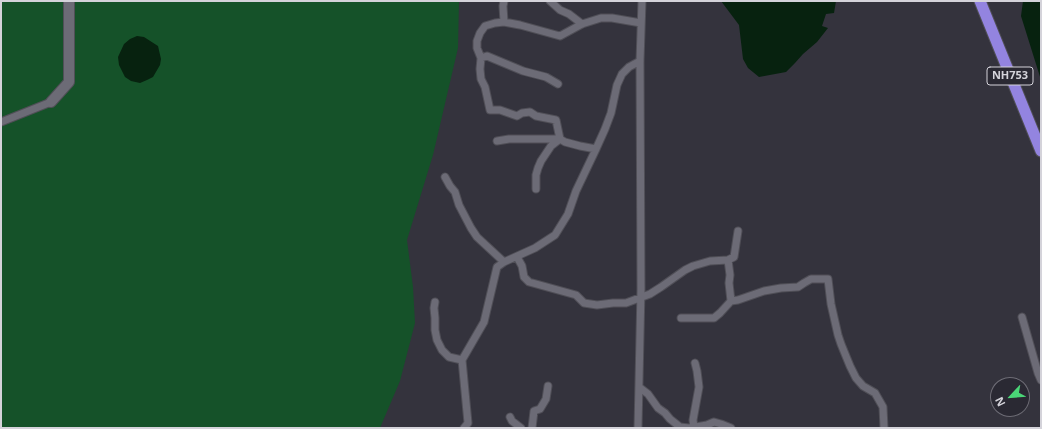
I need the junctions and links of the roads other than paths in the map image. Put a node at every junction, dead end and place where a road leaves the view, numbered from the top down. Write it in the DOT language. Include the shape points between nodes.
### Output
graph roads {
  1 [pos="69,1"];
  2 [pos="504,1"];
  3 [pos="550,1"];
  4 [pos="642,1"];
  5 [pos="980,1"];
  6 [pos="504,22"];
  7 [pos="641,23"];
  8 [pos="582,24"];
  9 [pos="481,58"];
  10 [pos="640,61"];
  11 [pos="558,84"];
  12 [pos="51,102"];
  13 [pos="1,122"];
  14 [pos="560,139"];
  15 [pos="497,141"];
  16 [pos="596,149"];
  17 [pos="1041,151"];
  18 [pos="445,177"];
  19 [pos="536,189"];
  20 [pos="738,231"];
  21 [pos="518,257"];
  22 [pos="728,260"];
  23 [pos="504,262"];
  24 [pos="640,298"];
  25 [pos="731,301"];
  26 [pos="435,302"];
  27 [pos="681,318"];
  28 [pos="1022,318"];
  29 [pos="462,360"];
  30 [pos="695,363"];
  31 [pos="1041,380"];
  32 [pos="548,386"];
  33 [pos="638,388"];
  34 [pos="510,416"];
  35 [pos="464,428"];
  36 [pos="521,428"];
  37 [pos="532,428"];
  38 [pos="638,428"];
  39 [pos="691,428"];
  40 [pos="731,428"];
  41 [pos="884,428"];
  1 -- 12 [label="main road" via="69,82"];
  2 -- 6 [label="street"];
  3 -- 8 [label="street"];
  4 -- 7 [label="street"];
  5 -- 17 [label="highway, NH753"];
  6 -- 8 [label="street" via="560,36"];
  6 -- 9 [label="street" via="486,26 480,33 477,48"];
  7 -- 8 [label="street" via="601,18"];
  7 -- 10 [label="street"];
  9 -- 11 [label="street" via="487,56 522,71 546,77"];
  9 -- 14 [label="street" via="481,79 490,110 500,110 517,116 530,112 536,116 556,120"];
  10 -- 16 [label="street" via="622,74 611,113"];
  10 -- 24 [label="street"];
  12 -- 13 [label="street"];
  14 -- 15 [label="street"];
  14 -- 16 [label="street"];
  14 -- 19 [label="street" via="551,146 541,161 536,175"];
  16 -- 21 [label="street" via="568,214 555,234"];
  18 -- 23 [label="street" via="477,237"];
  20 -- 22 [label="street" via="734,257"];
  21 -- 23 [label="street"];
  21 -- 24 [label="street" via="524,277 529,282 576,295 584,303 626,303"];
  22 -- 24 [label="street" via="710,261 693,266"];
  22 -- 25 [label="street"];
  23 -- 29 [label="street" via="497,267 484,322"];
  24 -- 33 [label="street"];
  25 -- 27 [label="street" via="714,318"];
  25 -- 41 [label="street" via="764,291 798,287 812,279 828,279 841,344 856,378 875,393 883,406"];
  26 -- 29 [label="street" via="435,330 442,350 449,357"];
  28 -- 31 [label="street"];
  29 -- 35 [label="street" via="468,423"];
  30 -- 39 [label="street" via="699,387"];
  32 -- 37 [label="street" via="546,399 540,408 534,411"];
  33 -- 38 [label="street"];
  33 -- 39 [label="street" via="648,394 658,408 680,427"];
  34 -- 36 [label="street"];
  39 -- 40 [label="street" via="714,422"];
}
